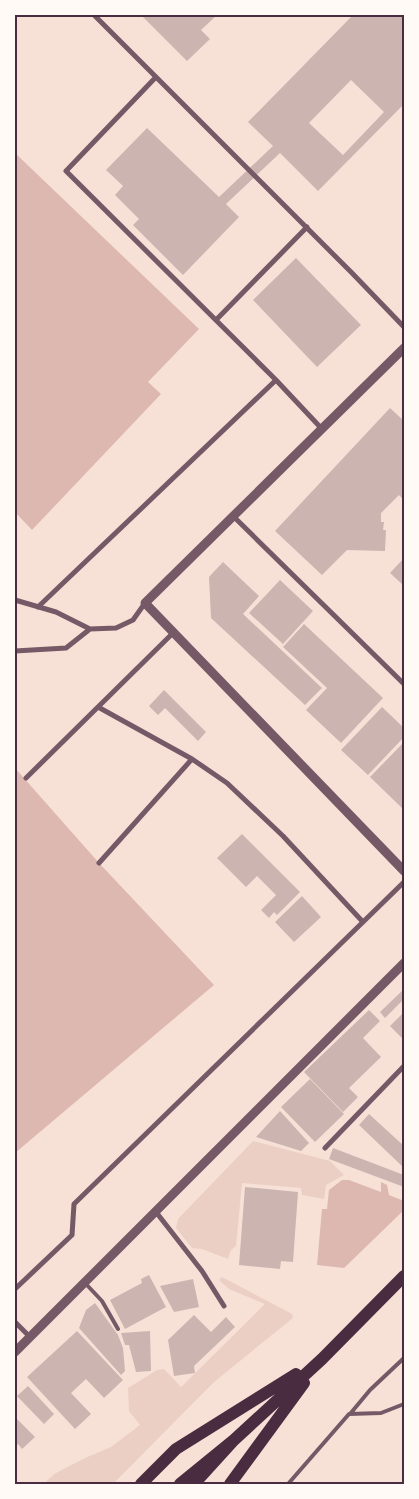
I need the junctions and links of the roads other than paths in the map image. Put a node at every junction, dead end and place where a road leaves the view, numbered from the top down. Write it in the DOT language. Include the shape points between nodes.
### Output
graph roads {
  1 [pos="94,15"];
  2 [pos="156,77"];
  3 [pos="307,227"];
  4 [pos="216,320"];
  5 [pos="404,327"];
  6 [pos="404,348"];
  7 [pos="276,380"];
  8 [pos="322,429"];
  9 [pos="233,516"];
  10 [pos="15,600"];
  11 [pos="144,603"];
  12 [pos="38,607"];
  13 [pos="90,629"];
  14 [pos="173,633"];
  15 [pos="15,651"];
  16 [pos="404,684"];
  17 [pos="98,707"];
  18 [pos="192,759"];
  19 [pos="26,778"];
  20 [pos="99,862"];
  21 [pos="404,871"];
  22 [pos="404,882"];
  23 [pos="363,922"];
  24 [pos="404,963"];
  25 [pos="404,1066"];
  26 [pos="325,1148"];
  27 [pos="156,1212"];
  28 [pos="404,1276"];
  29 [pos="85,1283"];
  30 [pos="15,1289"];
  31 [pos="224,1306"];
  32 [pos="15,1322"];
  33 [pos="118,1328"];
  34 [pos="30,1337"];
  35 [pos="15,1352"];
  36 [pos="322,1358"];
  37 [pos="404,1358"];
  38 [pos="404,1404"];
  39 [pos="349,1414"];
  40 [pos="234,1440"];
  41 [pos="141,1484"];
  42 [pos="180,1484"];
  43 [pos="194,1484"];
  44 [pos="230,1484"];
  45 [pos="288,1484"];
  1 -- 2 [label="street"];
  2 -- 3 [label="street"];
  2 -- 4 [label="street" via="66,171"];
  3 -- 4 [label="street"];
  3 -- 5 [label="street"];
  4 -- 7 [label="street"];
  6 -- 8 [label="street"];
  7 -- 8 [label="street"];
  7 -- 12 [label="street"];
  8 -- 9 [label="street"];
  9 -- 11 [label="street"];
  9 -- 16 [label="street"];
  10 -- 12 [label="street"];
  11 -- 13 [label="street" via="133,620 116,628"];
  11 -- 14 [label="street"];
  12 -- 13 [label="street"];
  13 -- 15 [label="street" via="66,648"];
  14 -- 17 [label="street"];
  14 -- 21 [label="street"];
  17 -- 18 [label="street"];
  17 -- 19 [label="street"];
  18 -- 20 [label="street"];
  18 -- 23 [label="street" via="234,789"];
  22 -- 23 [label="street"];
  23 -- 30 [label="street" via="74,1204 72,1235"];
  24 -- 27 [label="street"];
  25 -- 26 [label="street"];
  27 -- 29 [label="street"];
  27 -- 31 [label="street" via="202,1271"];
  28 -- 36 [label="main road"];
  29 -- 33 [label="lane" via="102,1301"];
  29 -- 34 [label="street"];
  32 -- 34 [label="street"];
  34 -- 35 [label="street"];
  36 -- 40 [label="main road"];
  36 -- 41 [label="main road" via="176,1449"];
  36 -- 44 [label="main road"];
  37 -- 39 [label="lane"];
  38 -- 39 [label="lane" via="382,1413"];
  39 -- 45 [label="lane"];
  40 -- 42 [label="main road"];
  40 -- 43 [label="main road"];
}
